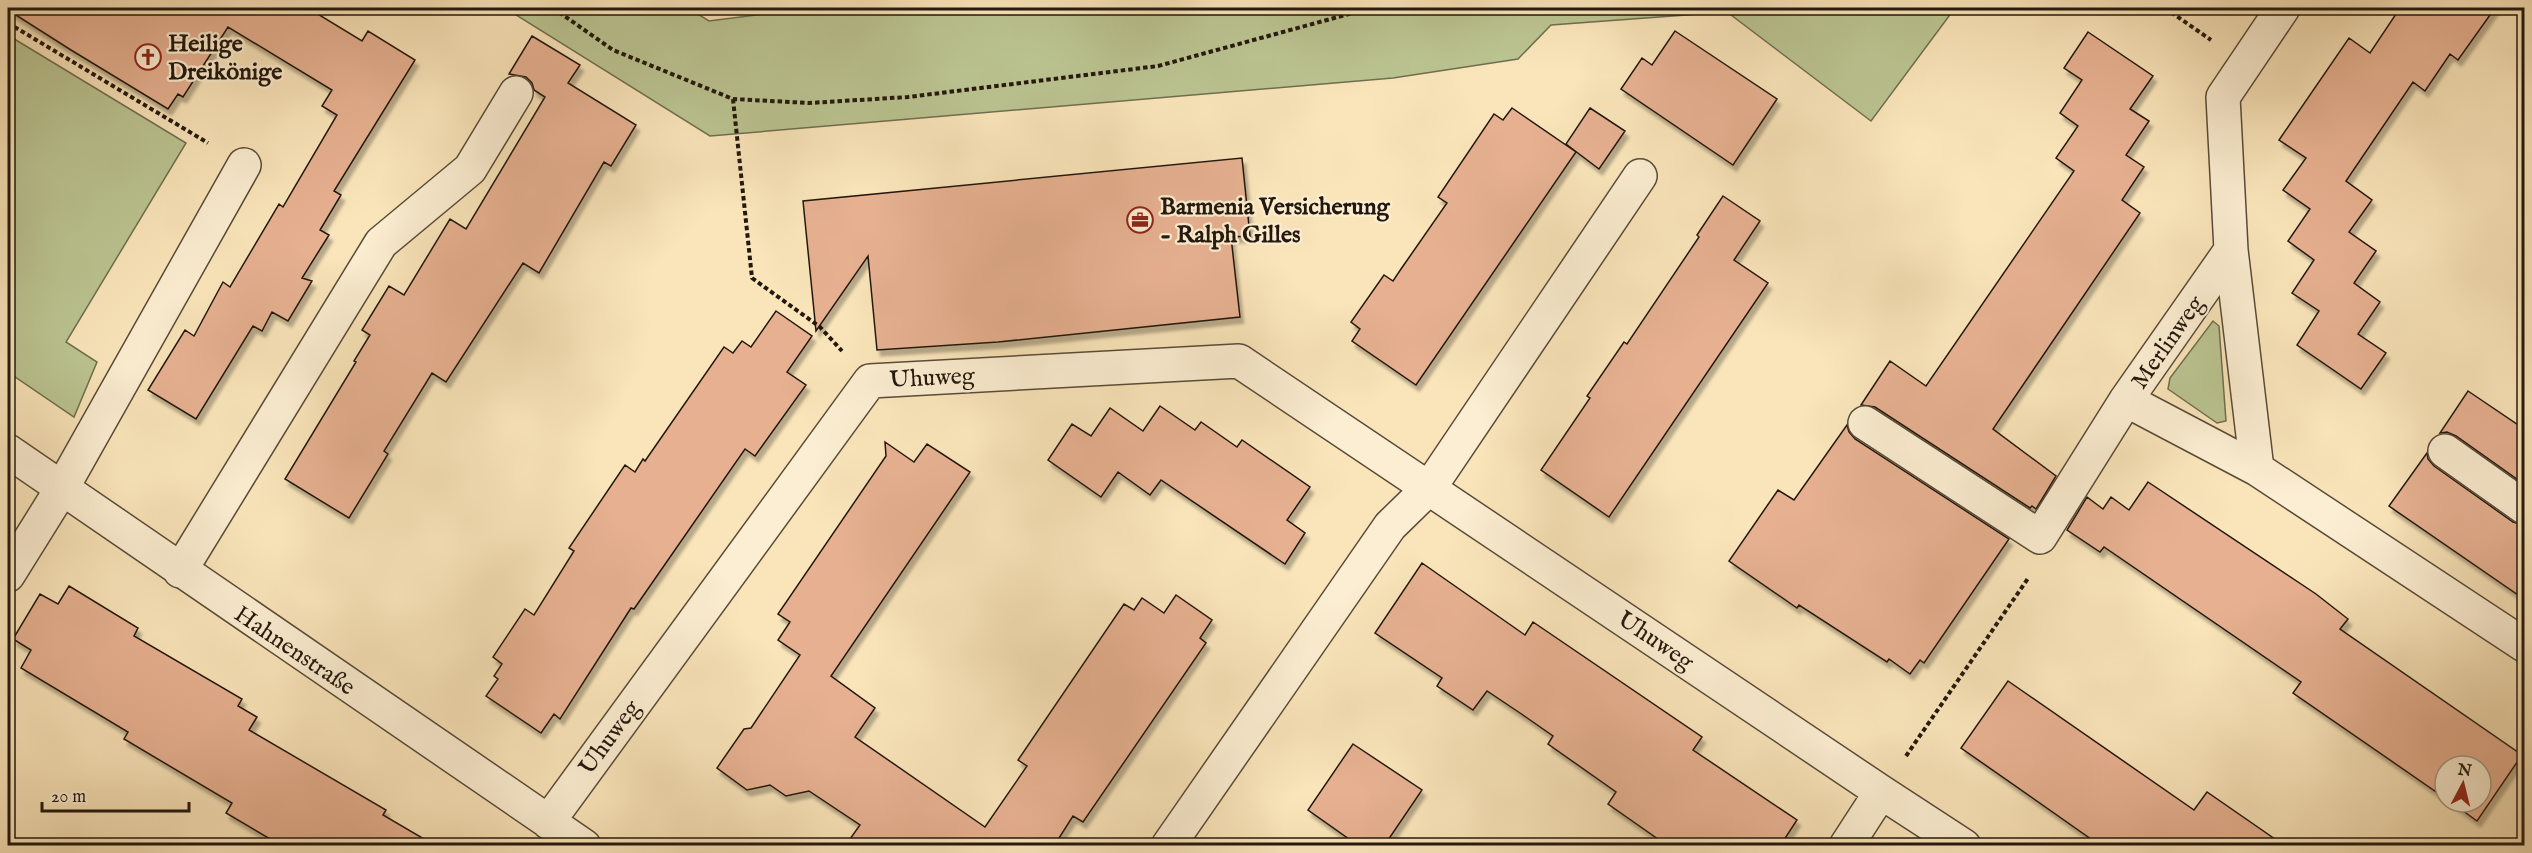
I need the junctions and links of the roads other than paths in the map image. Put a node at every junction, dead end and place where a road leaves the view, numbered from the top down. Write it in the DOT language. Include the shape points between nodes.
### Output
graph roads {
  1 [pos="2283,8"];
  2 [pos="516,93"];
  3 [pos="244,165"];
  4 [pos="1640,176"];
  5 [pos="2231,250"];
  6 [pos="2126,400"];
  7 [pos="1865,423"];
  8 [pos="8,451"];
  9 [pos="2445,451"];
  10 [pos="2257,469"];
  11 [pos="1430,487"];
  12 [pos="61,489"];
  13 [pos="2524,507"];
  14 [pos="180,571"];
  15 [pos="8,575"];
  16 [pos="2524,645"];
  17 [pos="1881,792"];
  18 [pos="548,822"];
  19 [pos="584,846"];
  20 [pos="1168,846"];
  21 [pos="1846,846"];
  22 [pos="1964,846"];
  1 -- 5 [label="street, Merlinweg" via="2223,97"];
  2 -- 14 [label="street" via="470,169 381,243"];
  3 -- 12 [label="street"];
  4 -- 11 [label="street"];
  5 -- 6 [label="street, Merlinweg"];
  5 -- 10 [label="street, Merlinweg"];
  6 -- 7 [label="street" via="2040,537"];
  6 -- 10 [label="street, Merlinweg"];
  8 -- 12 [label="street, Hahnenstraße"];
  9 -- 13 [label="street"];
  10 -- 16 [label="street, Merlinweg"];
  11 -- 17 [label="street, Uhuweg"];
  11 -- 18 [label="street, Uhuweg" via="1239,361 870,381"];
  11 -- 20 [label="street" via="1390,526"];
  12 -- 14 [label="street, Hahnenstraße"];
  12 -- 15 [label="street"];
  14 -- 18 [label="street, Hahnenstraße"];
  17 -- 21 [label="street"];
  17 -- 22 [label="street, Uhuweg"];
  18 -- 19 [label="street, Hahnenstraße"];
}
